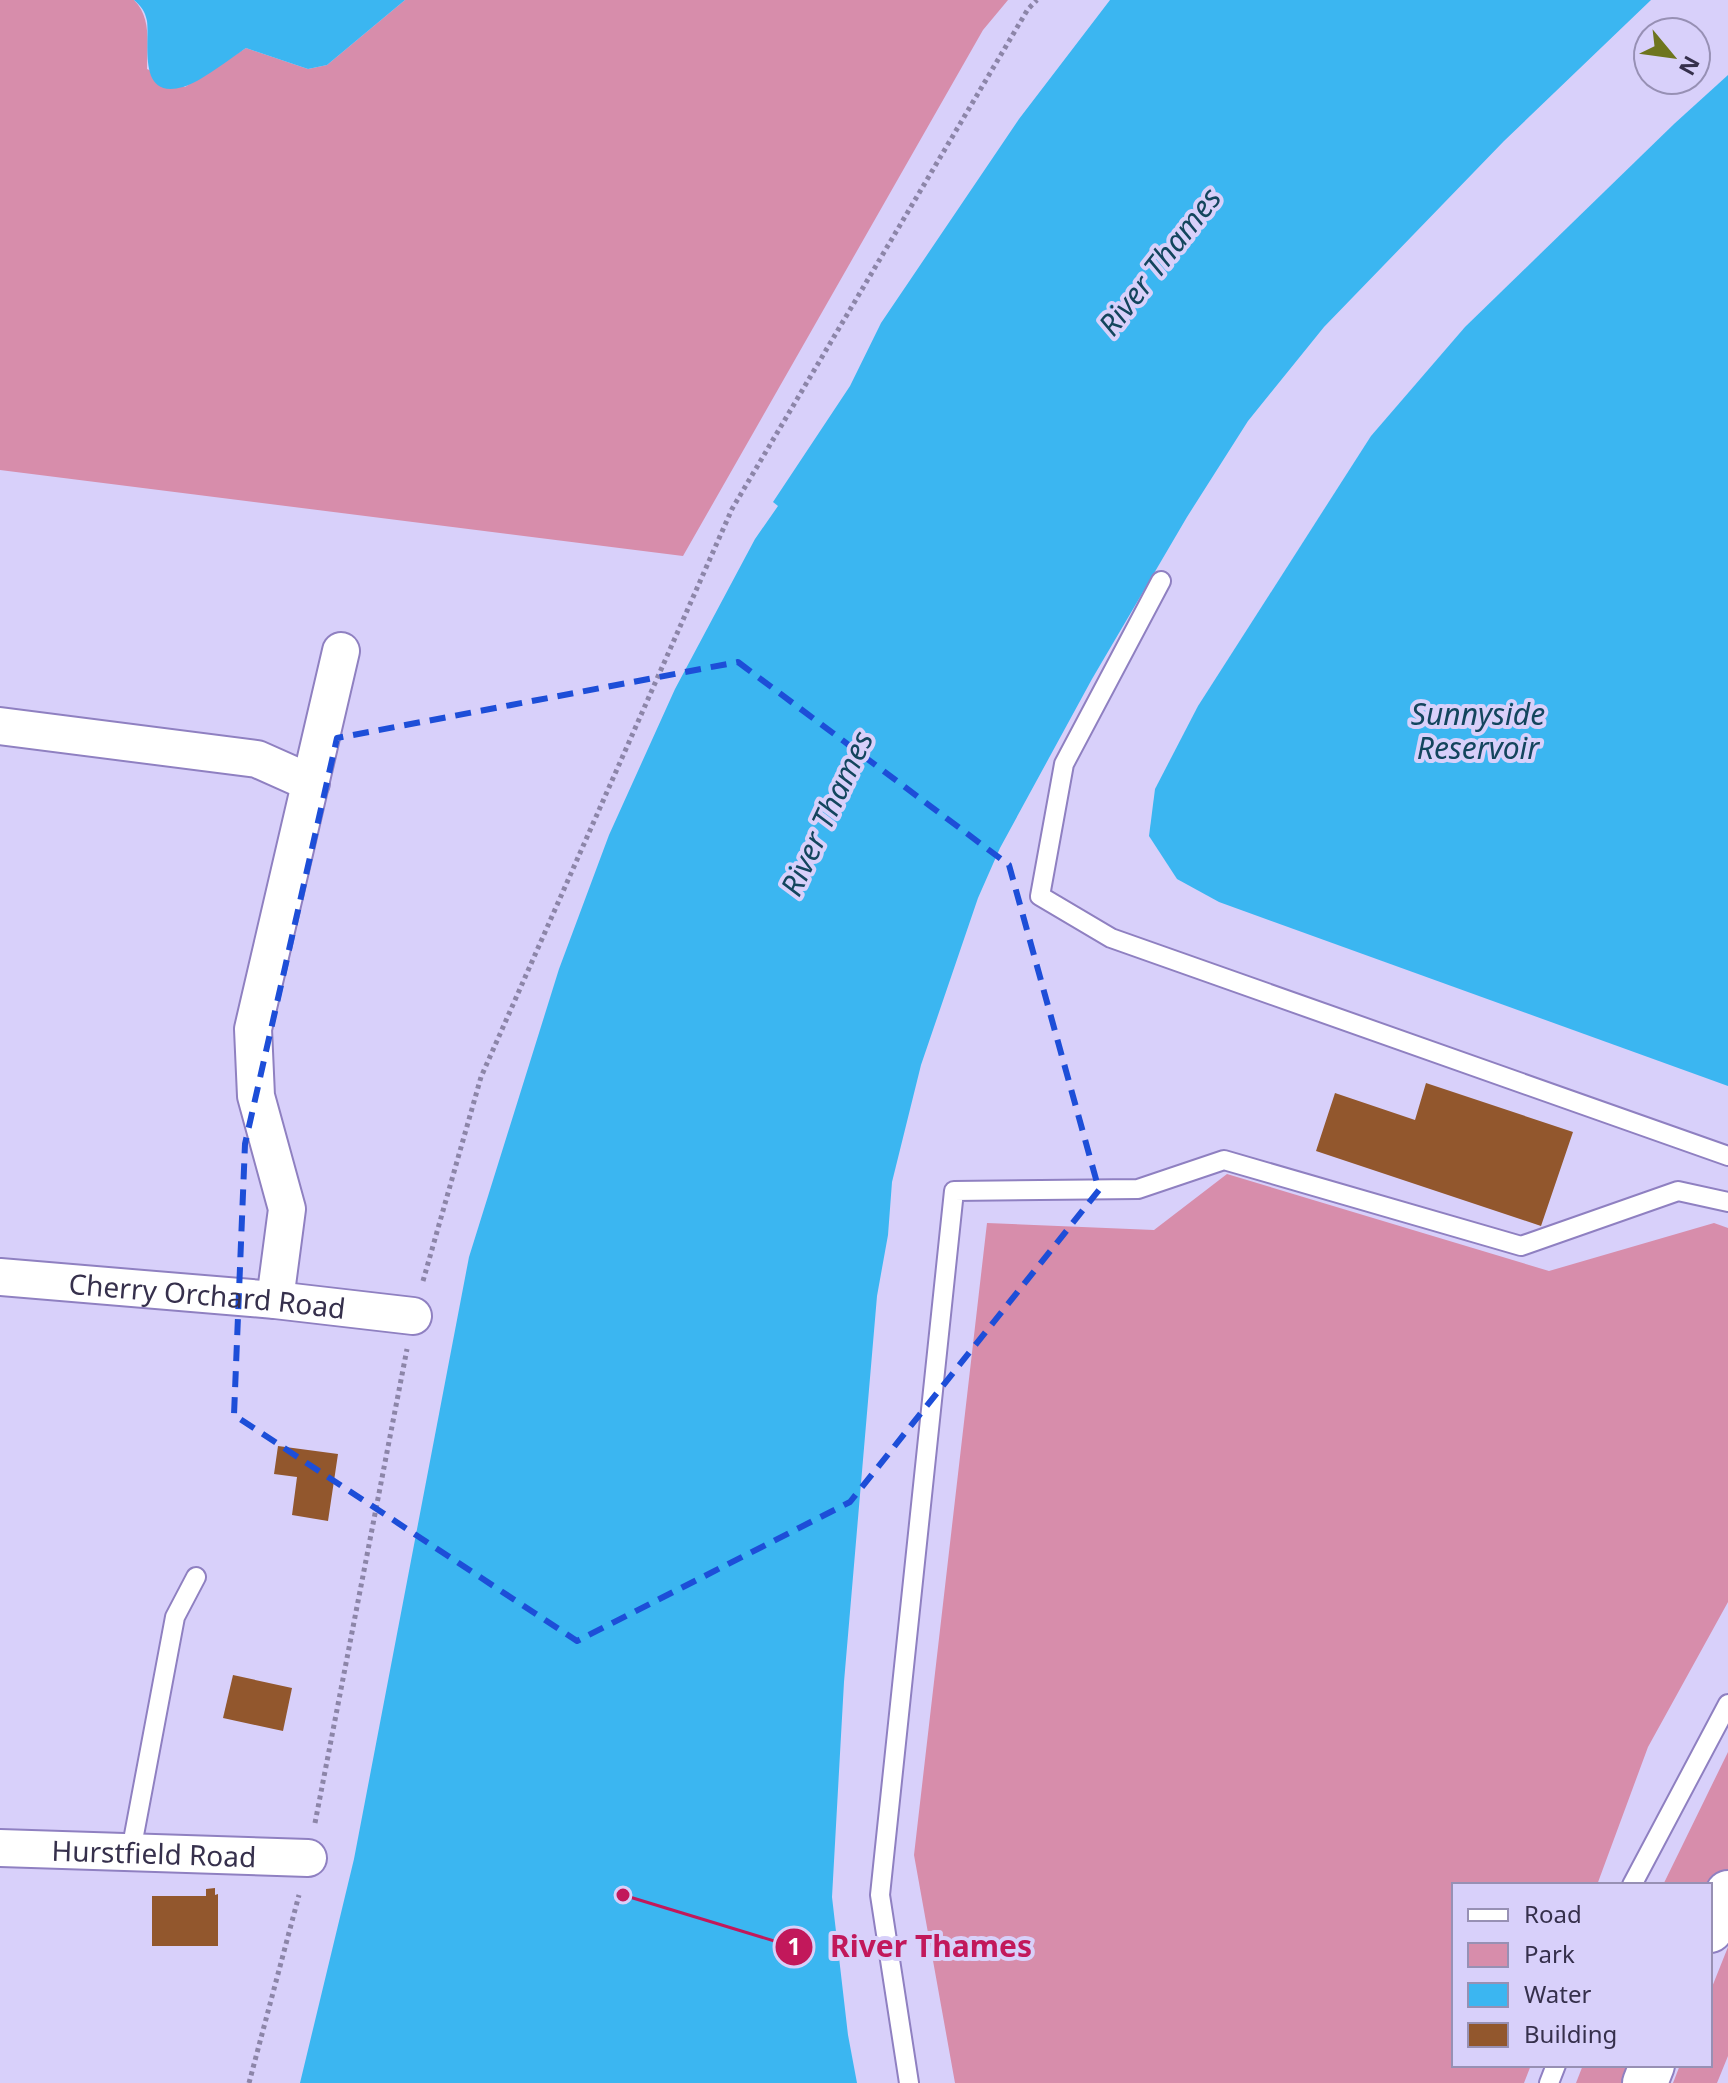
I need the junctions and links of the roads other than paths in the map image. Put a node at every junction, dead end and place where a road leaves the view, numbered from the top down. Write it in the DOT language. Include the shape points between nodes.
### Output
graph roads {
  1 [pos="1161,581"];
  2 [pos="341,651"];
  3 [pos="0,726"];
  4 [pos="311,783"];
  5 [pos="1728,1156"];
  6 [pos="1728,1202"];
  7 [pos="0,1277"];
  8 [pos="275,1300"];
  9 [pos="413,1316"];
  10 [pos="196,1577"];
  11 [pos="1728,1704"];
  12 [pos="0,1848"];
  13 [pos="131,1851"];
  14 [pos="308,1858"];
  15 [pos="1633,1883"];
  16 [pos="1728,1893"];
  17 [pos="1712,1926"];
  18 [pos="909,2083"];
  1 -- 5 [label="lane" via="1064,764 1040,896 1111,938"];
  2 -- 4 [label="street"];
  3 -- 4 [label="street" via="257,759"];
  4 -- 8 [label="street" via="253,1029 256,1096 287,1209"];
  6 -- 18 [label="lane" via="1678,1191 1521,1246 1224,1160 1138,1189 954,1191 880,1895"];
  7 -- 8 [label="street, Cherry Orchard Road"];
  8 -- 9 [label="street, Cherry Orchard Road"];
  10 -- 13 [label="lane" via="175,1617"];
  11 -- 15 [label="lane"];
  12 -- 13 [label="street, Hurstfield Road"];
  13 -- 14 [label="street, Hurstfield Road"];
  16 -- 17 [label="street"];
}
